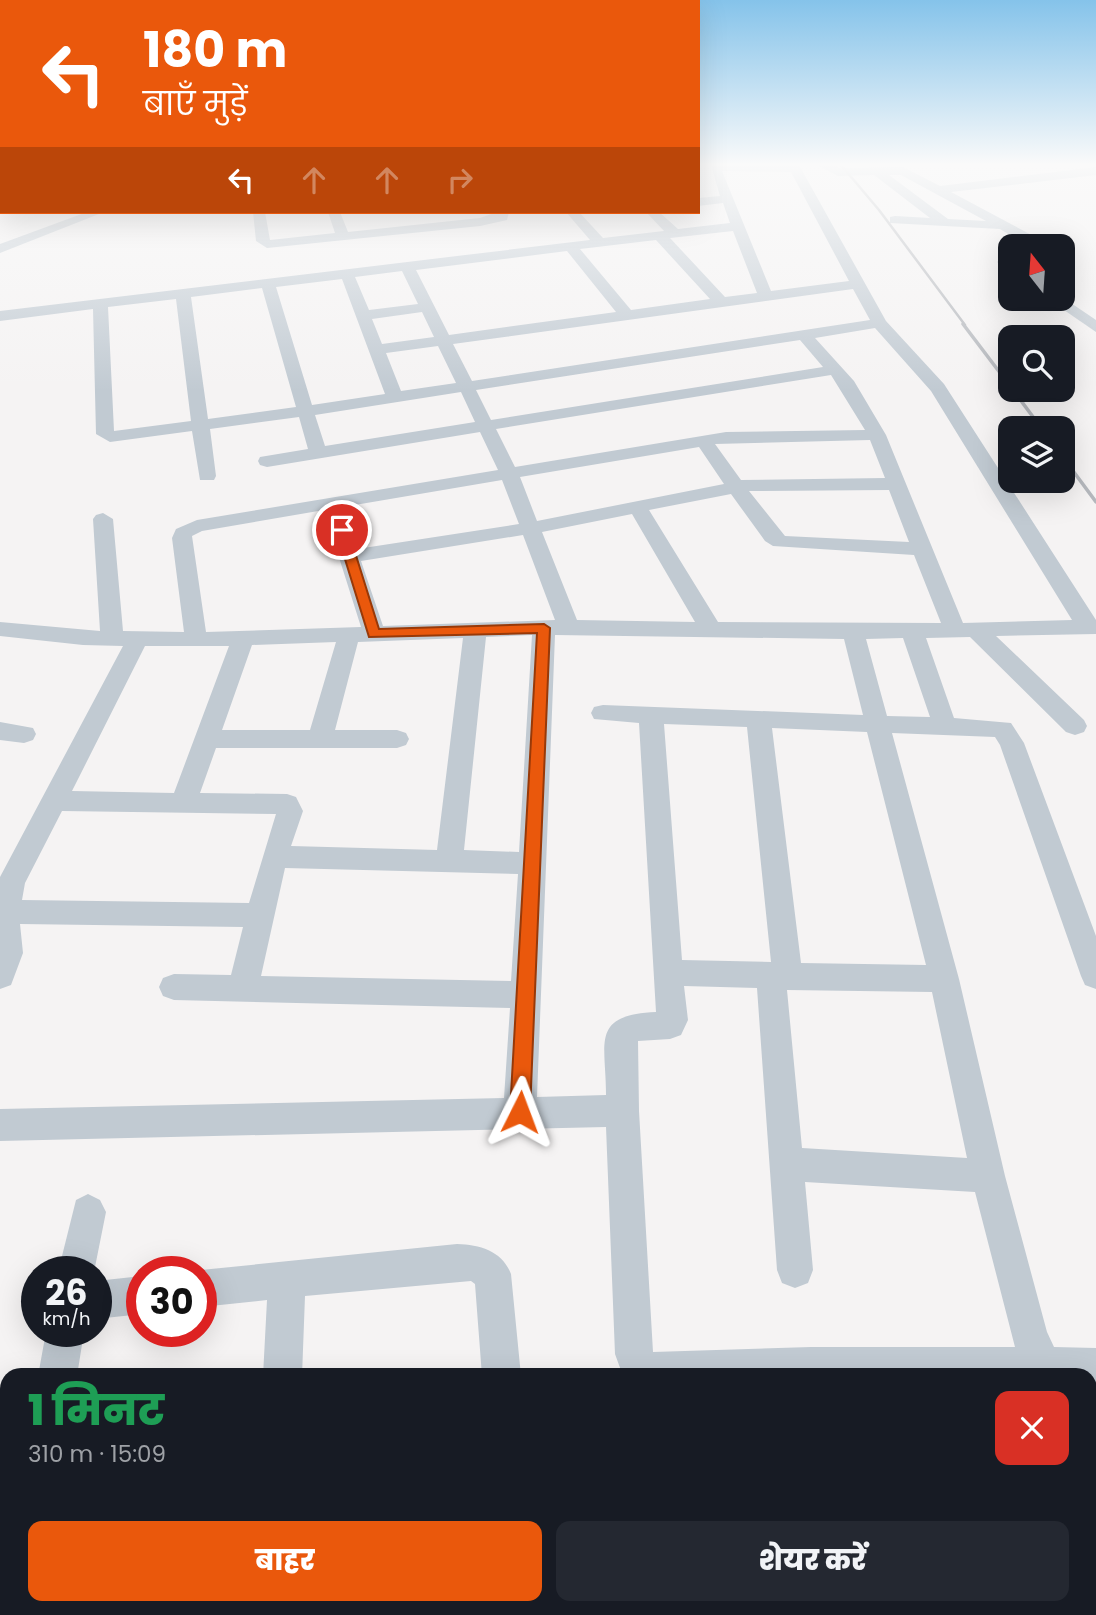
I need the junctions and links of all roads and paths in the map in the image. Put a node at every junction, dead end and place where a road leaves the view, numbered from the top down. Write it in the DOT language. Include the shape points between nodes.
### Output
graph roads {
  1 [pos="23,240"];
  2 [pos="263,240"];
  3 [pos="302,240"];
  4 [pos="598,240"];
  5 [pos="622,240"];
  6 [pos="671,240"];
  7 [pos="744,240"];
  8 [pos="833,240"];
  9 [pos="600,243"];
  10 [pos="571,247"];
  11 [pos="0,249"];
  12 [pos="407,266"];
  13 [pos="347,274"];
  14 [pos="268,284"];
  15 [pos="856,284"];
  16 [pos="183,294"];
  17 [pos="765,295"];
  18 [pos="719,300"];
  19 [pos="100,304"];
  20 [pos="427,307"];
  21 [pos="1074,312"];
  22 [pos="625,313"];
  23 [pos="364,315"];
  24 [pos="0,316"];
  25 [pos="879,323"];
  26 [pos="1096,327"];
  27 [pos="803,334"];
  28 [pos="443,340"];
  29 [pos="378,349"];
  30 [pos="834,370"];
  31 [pos="465,386"];
  32 [pos="395,397"];
  33 [pos="306,411"];
  34 [pos="202,425"];
  35 [pos="486,427"];
  36 [pos="877,435"];
  37 [pos="703,440"];
  38 [pos="318,453"];
  39 [pos="267,461"];
  40 [pos="509,472"];
  41 [pos="207,476"];
  42 [pos="896,484"];
  43 [pos="735,487"];
  44 [pos="332,504"];
  45 [pos="637,506"];
  46 [pos="103,519"];
  47 [pos="530,528"];
  48 [pos="925,549"];
  49 [pos="352,556"];
  50 [pos="1092,627"];
  51 [pos="556,628"];
  52 [pos="0,629"];
  53 [pos="711,630"];
  54 [pos="475,631"];
  55 [pos="912,631"];
  56 [pos="965,631"];
  57 [pos="853,632"];
  58 [pos="374,634"];
  59 [pos="349,635"];
  60 [pos="112,639"];
  61 [pos="138,639"];
  62 [pos="196,640"];
  63 [pos="243,640"];
  64 [pos="603,713"];
  65 [pos="651,716"];
  66 [pos="759,721"];
  67 [pos="877,723"];
  68 [pos="945,726"];
  69 [pos="1075,726"];
  70 [pos="397,738"];
  71 [pos="207,739"];
  72 [pos="320,739"];
  73 [pos="52,801"];
  74 [pos="184,802"];
  75 [pos="274,857"];
  76 [pos="449,861"];
  77 [pos="532,863"];
  78 [pos="5,912"];
  79 [pos="261,915"];
  80 [pos="668,973"];
  81 [pos="0,976"];
  82 [pos="780,976"];
  83 [pos="1096,976"];
  84 [pos="944,979"];
  85 [pos="174,987"];
  86 [pos="243,989"];
  87 [pos="526,995"];
  88 [pos="622,1111"];
  89 [pos="520,1112"];
  90 [pos="0,1125"];
  91 [pos="786,1164"];
  92 [pos="988,1176"];
  93 [pos="88,1212"];
  94 [pos="79,1256"];
  95 [pos="794,1270"];
  96 [pos="287,1280"];
  97 [pos="217,1287"];
  98 [pos="62,1347"];
  99 [pos="58,1368"];
  100 [pos="282,1368"];
  101 [pos="501,1368"];
  102 [pos="641,1368"];
  103 [pos="1043,1368"];
  1 -- 11 [label="street"];
  2 -- 3 [label="street" via="267,244"];
  4 -- 9 [label="street"];
  5 -- 9 [label="street"];
  6 -- 18 [label="street"];
  7 -- 17 [label="street"];
  8 -- 15 [label="street"];
  9 -- 10 [label="street"];
  10 -- 12 [label="street"];
  10 -- 22 [label="street"];
  12 -- 13 [label="street"];
  12 -- 20 [label="street"];
  13 -- 14 [label="street"];
  13 -- 23 [label="street"];
  14 -- 16 [label="street"];
  14 -- 33 [label="street"];
  15 -- 17 [label="street"];
  15 -- 25 [label="street"];
  16 -- 19 [label="street"];
  16 -- 34 [label="street"];
  17 -- 18 [label="street"];
  18 -- 22 [label="street"];
  19 -- 24 [label="street"];
  19 -- 34 [label="street" via="106,436"];
  20 -- 23 [label="street"];
  20 -- 28 [label="street"];
  21 -- 26 [label="street"];
  22 -- 28 [label="street"];
  23 -- 29 [label="street"];
  25 -- 27 [label="street"];
  25 -- 50 [label="street" via="938,388"];
  27 -- 30 [label="street"];
  27 -- 31 [label="street"];
  28 -- 29 [label="street"];
  28 -- 31 [label="street"];
  29 -- 32 [label="street"];
  30 -- 35 [label="street"];
  30 -- 36 [label="street" via="855,395"];
  31 -- 32 [label="street"];
  31 -- 35 [label="street"];
  32 -- 33 [label="street"];
  33 -- 34 [label="street"];
  33 -- 38 [label="street"];
  34 -- 41 [label="street"];
  35 -- 38 [label="street"];
  35 -- 40 [label="street"];
  36 -- 37 [label="street" via="754,434"];
  36 -- 42 [label="street"];
  37 -- 40 [label="street"];
  37 -- 43 [label="street"];
  38 -- 39 [label="street"];
  40 -- 44 [label="street"];
  40 -- 47 [label="street"];
  42 -- 43 [label="street"];
  42 -- 48 [label="street"];
  43 -- 45 [label="street"];
  43 -- 48 [label="street" via="772,537 785,545"];
  44 -- 49 [label="street"];
  44 -- 62 [label="street" via="197,526 183,533"];
  45 -- 47 [label="street"];
  45 -- 53 [label="street"];
  46 -- 60 [label="street"];
  47 -- 49 [label="street"];
  47 -- 51 [label="street"];
  48 -- 56 [label="street"];
  49 -- 58 [label="street"];
  50 -- 56 [label="street"];
  51 -- 53 [label="street"];
  51 -- 54 [label="street"];
  51 -- 77 [label="street"];
  52 -- 60 [label="street"];
  53 -- 57 [label="street"];
  54 -- 58 [label="street"];
  54 -- 76 [label="street"];
  55 -- 56 [label="street"];
  55 -- 57 [label="street"];
  55 -- 68 [label="street"];
  56 -- 69 [label="street"];
  57 -- 67 [label="street"];
  58 -- 59 [label="street"];
  59 -- 63 [label="street"];
  59 -- 72 [label="street"];
  60 -- 61 [label="street"];
  61 -- 62 [label="street"];
  61 -- 73 [label="street"];
  62 -- 63 [label="street"];
  63 -- 71 [label="street"];
  64 -- 65 [label="street"];
  65 -- 66 [label="street"];
  65 -- 80 [label="street"];
  66 -- 67 [label="street"];
  66 -- 82 [label="street"];
  67 -- 68 [label="street"];
  67 -- 84 [label="street"];
  68 -- 83 [label="street" via="1002,729 1009,736"];
  70 -- 72 [label="street"];
  71 -- 72 [label="street"];
  71 -- 74 [label="street"];
  73 -- 74 [label="street"];
  73 -- 78 [label="street" via="11,883"];
  74 -- 75 [label="street" via="287,804 290,811"];
  75 -- 76 [label="street"];
  75 -- 79 [label="street"];
  76 -- 77 [label="street"];
  77 -- 87 [label="street"];
  78 -- 79 [label="street"];
  78 -- 81 [label="street" via="10,942"];
  79 -- 86 [label="street"];
  80 -- 82 [label="street"];
  80 -- 88 [label="street" via="670,1025 629,1027 622,1033"];
  82 -- 84 [label="street"];
  82 -- 91 [label="street"];
  84 -- 92 [label="street"];
  85 -- 86 [label="street"];
  86 -- 87 [label="street"];
  87 -- 89 [label="street"];
  88 -- 89 [label="street"];
  88 -- 102 [label="street" via="634,1354"];
  89 -- 90 [label="street"];
  91 -- 92 [label="street"];
  91 -- 95 [label="street"];
  92 -- 103 [label="street" via="1029,1335"];
  93 -- 94 [label="street"];
  96 -- 97 [label="street"];
  96 -- 100 [label="street"];
  96 -- 101 [label="street" via="477,1263 493,1274"];
  98 -- 99 [label="street"];
}
